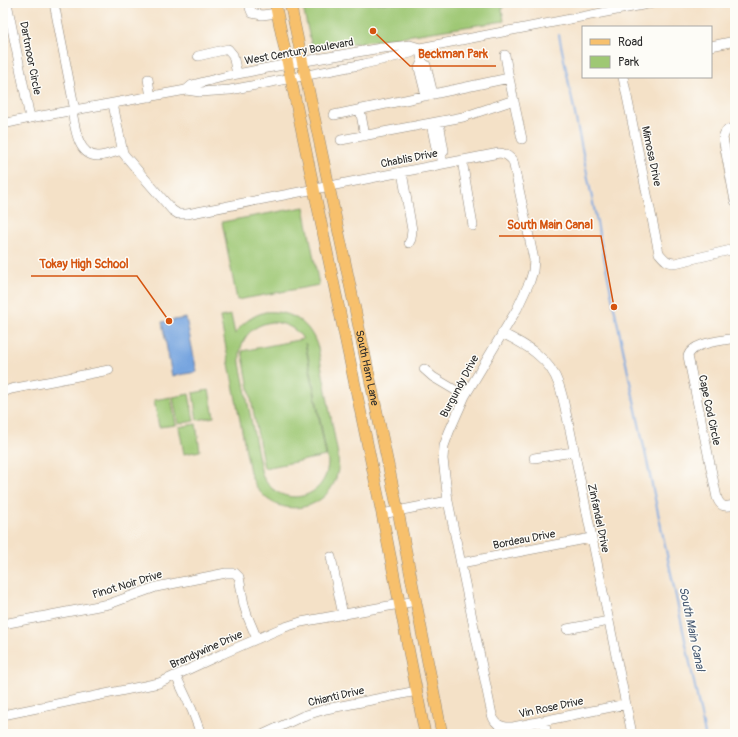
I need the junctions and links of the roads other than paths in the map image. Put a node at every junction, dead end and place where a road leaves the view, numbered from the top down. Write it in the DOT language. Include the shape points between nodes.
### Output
graph roads {
  1 [pos="7,3"];
  2 [pos="54,3"];
  3 [pos="250,3"];
  4 [pos="290,3"];
  5 [pos="653,3"];
  6 [pos="276,8"];
  7 [pos="735,41"];
  8 [pos="712,46"];
  9 [pos="420,48"];
  10 [pos="505,55"];
  11 [pos="198,56"];
  12 [pos="302,62"];
  13 [pos="288,64"];
  14 [pos="237,74"];
  15 [pos="305,76"];
  16 [pos="291,78"];
  17 [pos="509,78"];
  18 [pos="623,78"];
  19 [pos="148,79"];
  20 [pos="186,90"];
  21 [pos="429,95"];
  22 [pos="151,96"];
  23 [pos="514,100"];
  24 [pos="113,104"];
  25 [pos="360,109"];
  26 [pos="73,111"];
  27 [pos="334,115"];
  28 [pos="30,118"];
  29 [pos="435,122"];
  30 [pos="3,124"];
  31 [pos="735,127"];
  32 [pos="365,136"];
  33 [pos="522,139"];
  34 [pos="341,140"];
  35 [pos="122,150"];
  36 [pos="508,155"];
  37 [pos="442,160"];
  38 [pos="462,160"];
  39 [pos="402,172"];
  40 [pos="329,186"];
  41 [pos="315,189"];
  42 [pos="735,201"];
  43 [pos="473,226"];
  44 [pos="409,243"];
  45 [pos="735,249"];
  46 [pos="502,333"];
  47 [pos="735,338"];
  48 [pos="424,369"];
  49 [pos="109,370"];
  50 [pos="3,392"];
  51 [pos="465,396"];
  52 [pos="573,452"];
  53 [pos="534,458"];
  54 [pos="448,501"];
  55 [pos="735,505"];
  56 [pos="398,511"];
  57 [pos="382,514"];
  58 [pos="591,538"];
  59 [pos="331,557"];
  60 [pos="461,563"];
  61 [pos="416,601"];
  62 [pos="400,604"];
  63 [pos="343,614"];
  64 [pos="609,621"];
  65 [pos="3,624"];
  66 [pos="567,629"];
  67 [pos="257,639"];
  68 [pos="176,676"];
  69 [pos="416,691"];
  70 [pos="626,704"];
  71 [pos="491,710"];
  72 [pos="3,715"];
  73 [pos="544,721"];
  74 [pos="201,734"];
  75 [pos="264,734"];
  76 [pos="425,734"];
  77 [pos="442,734"];
  78 [pos="547,734"];
  79 [pos="632,734"];
  1 -- 28 [label="street, Dartmoor Circle"];
  2 -- 26 [label="street"];
  3 -- 6 [label="street" via="252,12 262,15"];
  4 -- 12 [label="main road, South Ham Lane"];
  5 -- 9 [label="street, West Century Boulevard"];
  6 -- 13 [label="main road, South Ham Lane"];
  7 -- 8 [label="street"];
  9 -- 12 [label="street, West Century Boulevard" via="410,45 375,49"];
  9 -- 15 [label="street, West Century Boulevard" via="411,53"];
  9 -- 21 [label="street" via="422,62 419,68"];
  10 -- 17 [label="street"];
  11 -- 14 [label="street" via="228,50 233,55"];
  12 -- 13 [label="street, West Century Boulevard"];
  12 -- 15 [label="main road, South Ham Lane"];
  13 -- 14 [label="street, West Century Boulevard"];
  13 -- 16 [label="main road, South Ham Lane"];
  14 -- 20 [label="street, West Century Boulevard" via="192,85"];
  15 -- 16 [label="street, West Century Boulevard"];
  15 -- 40 [label="main road, South Ham Lane"];
  16 -- 20 [label="street, West Century Boulevard" via="230,90"];
  16 -- 41 [label="main road, South Ham Lane"];
  17 -- 21 [label="street"];
  17 -- 23 [label="street"];
  18 -- 45 [label="street, Mimosa Drive" via="659,253 670,263 675,263"];
  19 -- 22 [label="street"];
  20 -- 22 [label="street, West Century Boulevard"];
  21 -- 25 [label="street"];
  22 -- 24 [label="street, West Century Boulevard"];
  23 -- 29 [label="street" via="463,117"];
  23 -- 33 [label="street"];
  24 -- 26 [label="street, West Century Boulevard"];
  24 -- 35 [label="street"];
  25 -- 27 [label="street"];
  25 -- 32 [label="street"];
  26 -- 28 [label="street, West Century Boulevard"];
  26 -- 35 [label="street" via="80,145 89,154 98,156"];
  28 -- 30 [label="street, West Century Boulevard"];
  29 -- 32 [label="street"];
  29 -- 37 [label="street" via="444,151"];
  31 -- 42 [label="street" via="724,132 722,138"];
  32 -- 34 [label="street"];
  35 -- 41 [label="street, Chablis Drive" via="178,214 191,214"];
  36 -- 38 [label="street, Chablis Drive" via="499,153"];
  36 -- 46 [label="street, Burgundy Drive" via="513,161 534,266 517,309"];
  37 -- 38 [label="street, Chablis Drive"];
  37 -- 39 [label="street, Chablis Drive"];
  38 -- 43 [label="street"];
  39 -- 40 [label="street, Chablis Drive"];
  39 -- 44 [label="street" via="412,230"];
  40 -- 41 [label="street, Chablis Drive"];
  40 -- 56 [label="main road, South Ham Lane"];
  41 -- 57 [label="main road, South Ham Lane"];
  46 -- 51 [label="street, Burgundy Drive"];
  46 -- 52 [label="street, Zinfandel Drive" via="534,351 553,372 559,385"];
  47 -- 55 [label="street, Cape Cod Circle" via="699,345 688,354 718,502 726,507"];
  48 -- 51 [label="street"];
  49 -- 50 [label="street"];
  51 -- 54 [label="street, Burgundy Drive" via="444,446 443,460"];
  52 -- 53 [label="street"];
  52 -- 58 [label="street, Zinfandel Drive"];
  54 -- 56 [label="street"];
  54 -- 60 [label="street, Burgundy Drive"];
  56 -- 57 [label="street"];
  56 -- 61 [label="main road, South Ham Lane"];
  57 -- 62 [label="main road, South Ham Lane"];
  58 -- 60 [label="street, Bordeau Drive"];
  58 -- 64 [label="street, Zinfandel Drive"];
  59 -- 63 [label="street"];
  60 -- 71 [label="street, Burgundy Drive"];
  61 -- 62 [label="street, Brandywine Drive"];
  61 -- 77 [label="main road, South Ham Lane"];
  62 -- 63 [label="street, Brandywine Drive"];
  62 -- 69 [label="main road, South Ham Lane"];
  63 -- 67 [label="street, Brandywine Drive" via="301,622"];
  64 -- 66 [label="street"];
  64 -- 70 [label="street, Zinfandel Drive"];
  65 -- 67 [label="street, Pinot Noir Drive" via="109,604 156,586 235,573 239,577 244,605"];
  67 -- 68 [label="street, Brandywine Drive"];
  68 -- 72 [label="street, Brandywine Drive" via="159,683"];
  68 -- 74 [label="street"];
  69 -- 75 [label="street, Chianti Drive" via="326,709 303,716"];
  69 -- 76 [label="main road, South Ham Lane"];
  70 -- 73 [label="street, Vin Rose Drive"];
  70 -- 79 [label="street, Zinfandel Drive"];
  71 -- 73 [label="street, Vin Rose Drive" via="494,721 508,728"];
  73 -- 78 [label="street"];
}
